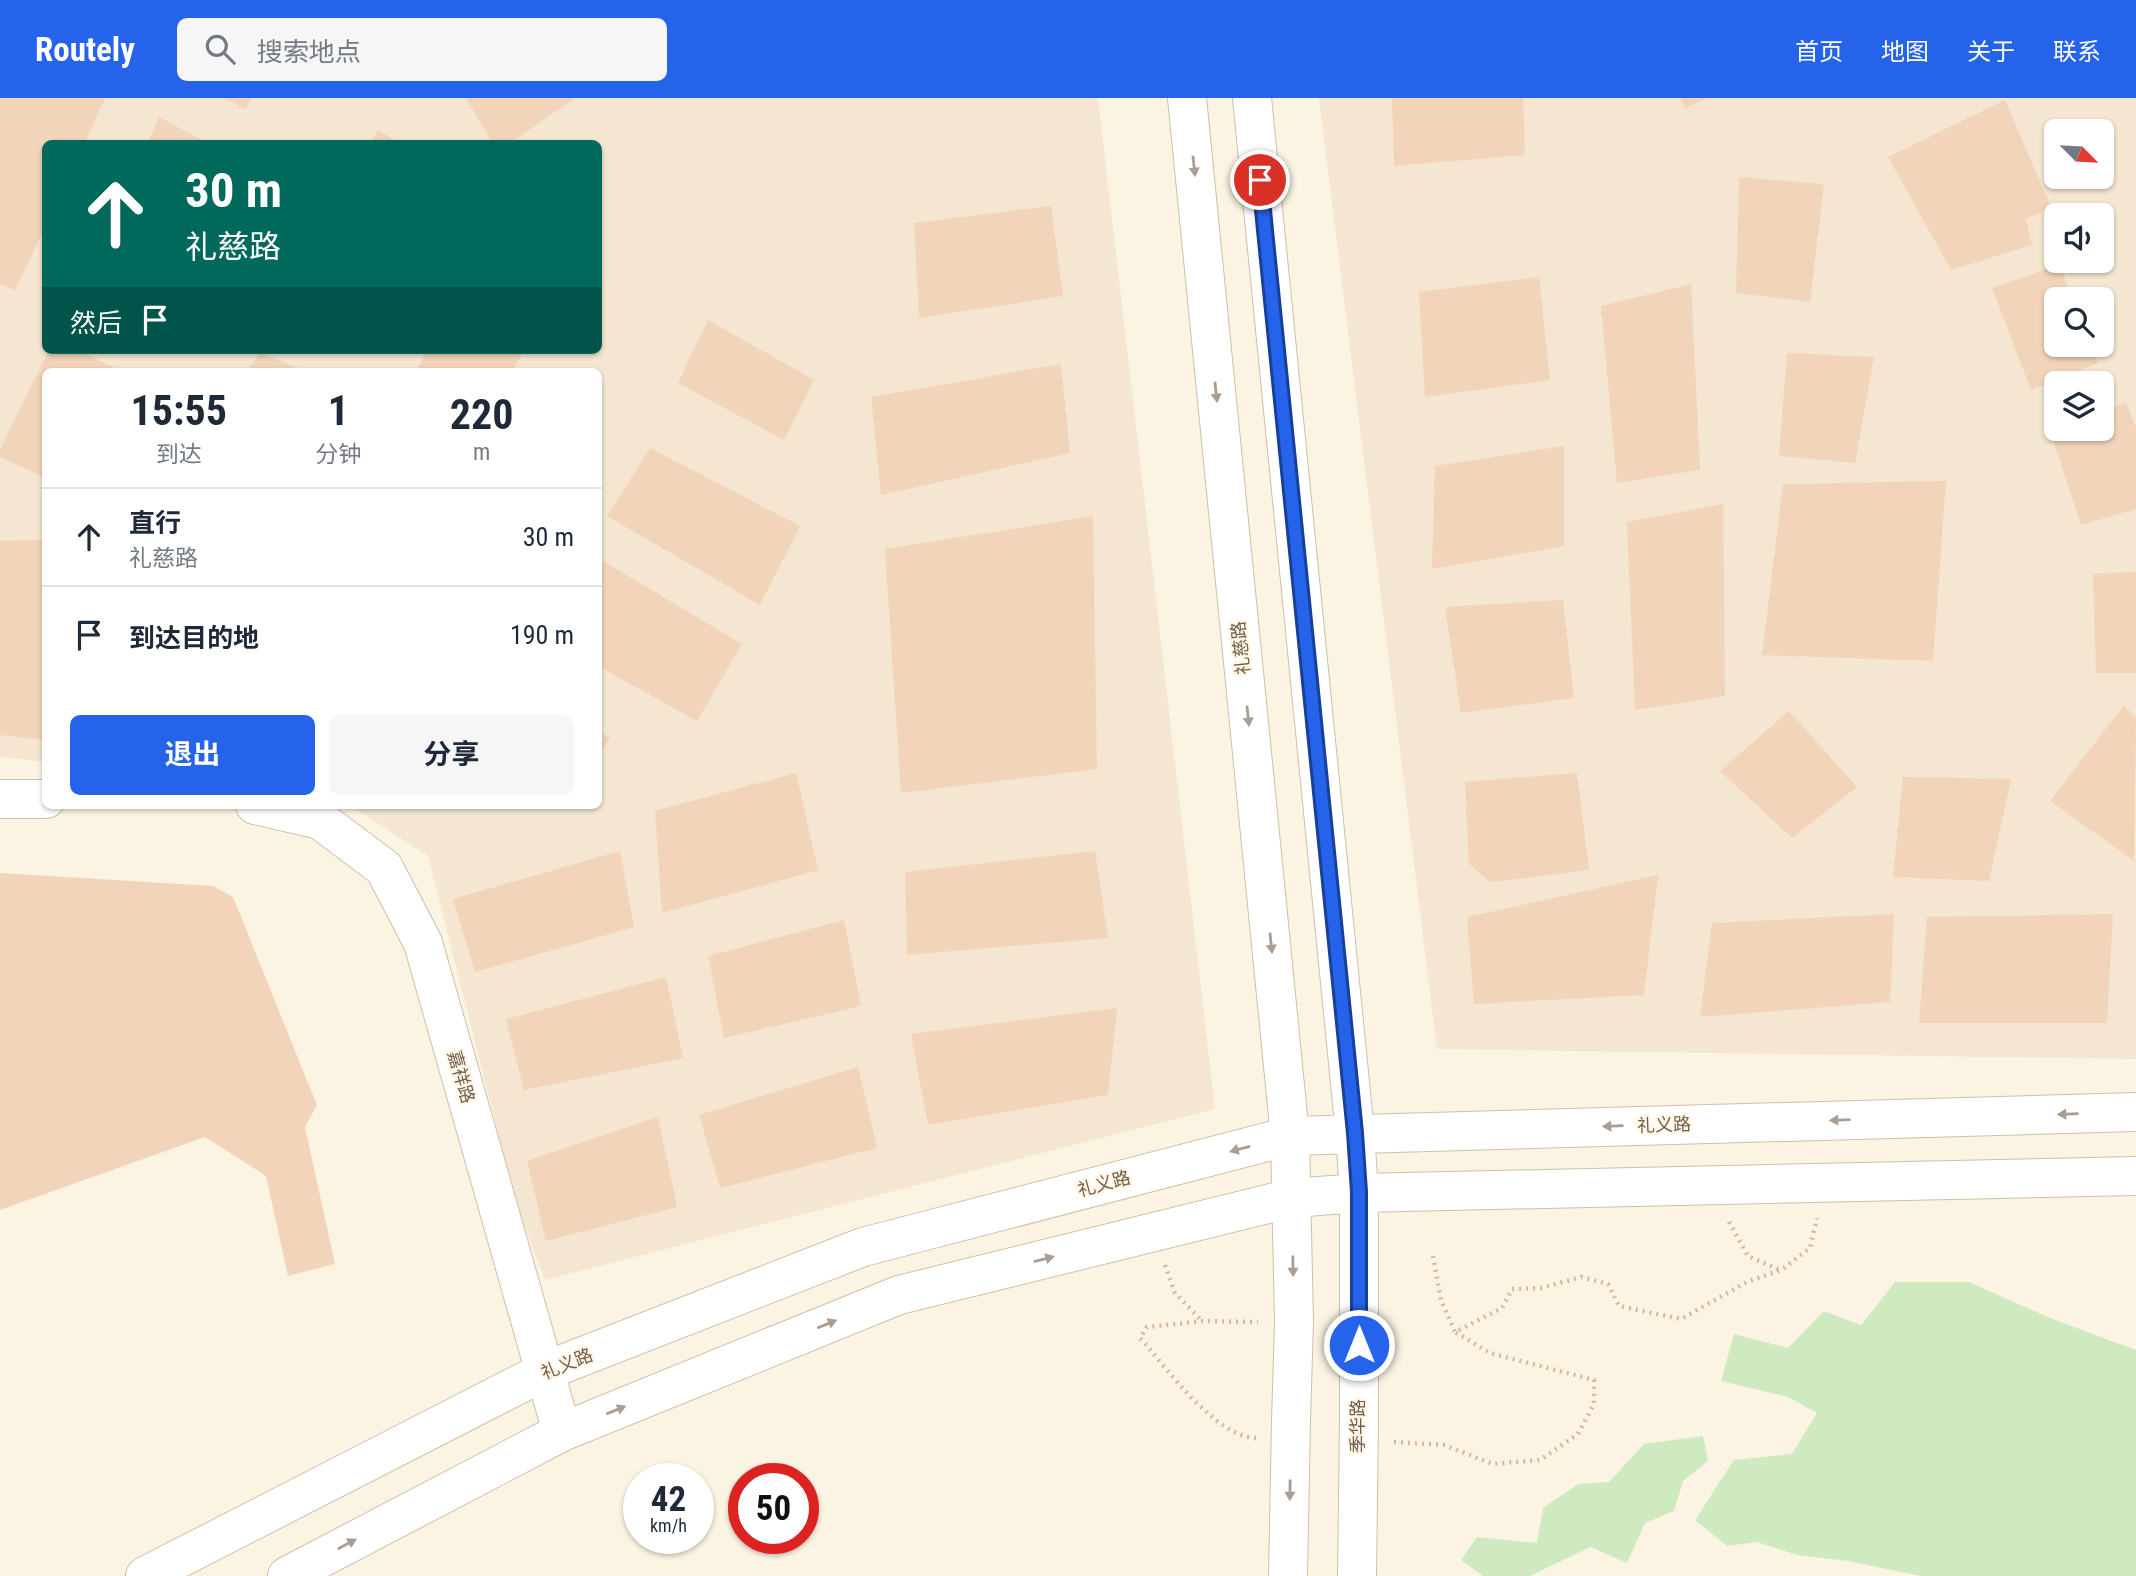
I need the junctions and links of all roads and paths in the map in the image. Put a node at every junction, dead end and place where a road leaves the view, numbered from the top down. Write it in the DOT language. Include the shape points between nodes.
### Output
graph roads {
  1 [pos="1187,98"];
  2 [pos="1252,98"];
  3 [pos="0,799"];
  4 [pos="42,799"];
  5 [pos="272,809"];
  6 [pos="2136,1112"];
  7 [pos="1355,1133"];
  8 [pos="1290,1136"];
  9 [pos="2136,1176"];
  10 [pos="1825,1183"];
  11 [pos="1728,1185"];
  12 [pos="1359,1192"];
  13 [pos="1292,1198"];
  14 [pos="1154,1233"];
  15 [pos="1433,1256"];
  16 [pos="1781,1270"];
  17 [pos="1203,1321"];
  18 [pos="545,1371"];
  19 [pos="562,1432"];
  20 [pos="145,1576"];
  21 [pos="287,1576"];
  22 [pos="1288,1576"];
  23 [pos="1357,1576"];
  1 -- 8 [label="main road, 礼慈路, one-way"];
  2 -- 7 [label="main road"];
  3 -- 4 [label="main road"];
  5 -- 18 [label="main road, 嘉祥路" via="320,820 384,868 423,943"];
  6 -- 7 [label="main road, 礼义路, one-way"];
  7 -- 8 [label="main road, 礼义路"];
  7 -- 12 [label="main road"];
  8 -- 13 [label="main road, 礼慈路"];
  8 -- 18 [label="main road, 礼义路, one-way" via="863,1247"];
  9 -- 10 [label="main road"];
  10 -- 11 [label="main road"];
  10 -- 16 [label="path" via="1810,1248"];
  11 -- 12 [label="main road"];
  11 -- 16 [label="path" via="1729,1226 1748,1256"];
  12 -- 13 [label="main road"];
  12 -- 23 [label="main road, 季华路, bridge"];
  13 -- 14 [label="main road"];
  13 -- 22 [label="main road, one-way, bridge"];
  14 -- 17 [label="path" via="1175,1293"];
  19 -- 14 [label="main road, one-way" via="898,1295"];
  15 -- 16 [label="path" via="1441,1300 1455,1332 1502,1308 1512,1289 1541,1288 1582,1278 1608,1284 1619,1306 1681,1319 1746,1282"];
  18 -- 19 [label="main road, 嘉祥路"];
  18 -- 20 [label="main road, 礼义路"];
  21 -- 19 [label="main road, one-way"];
}
